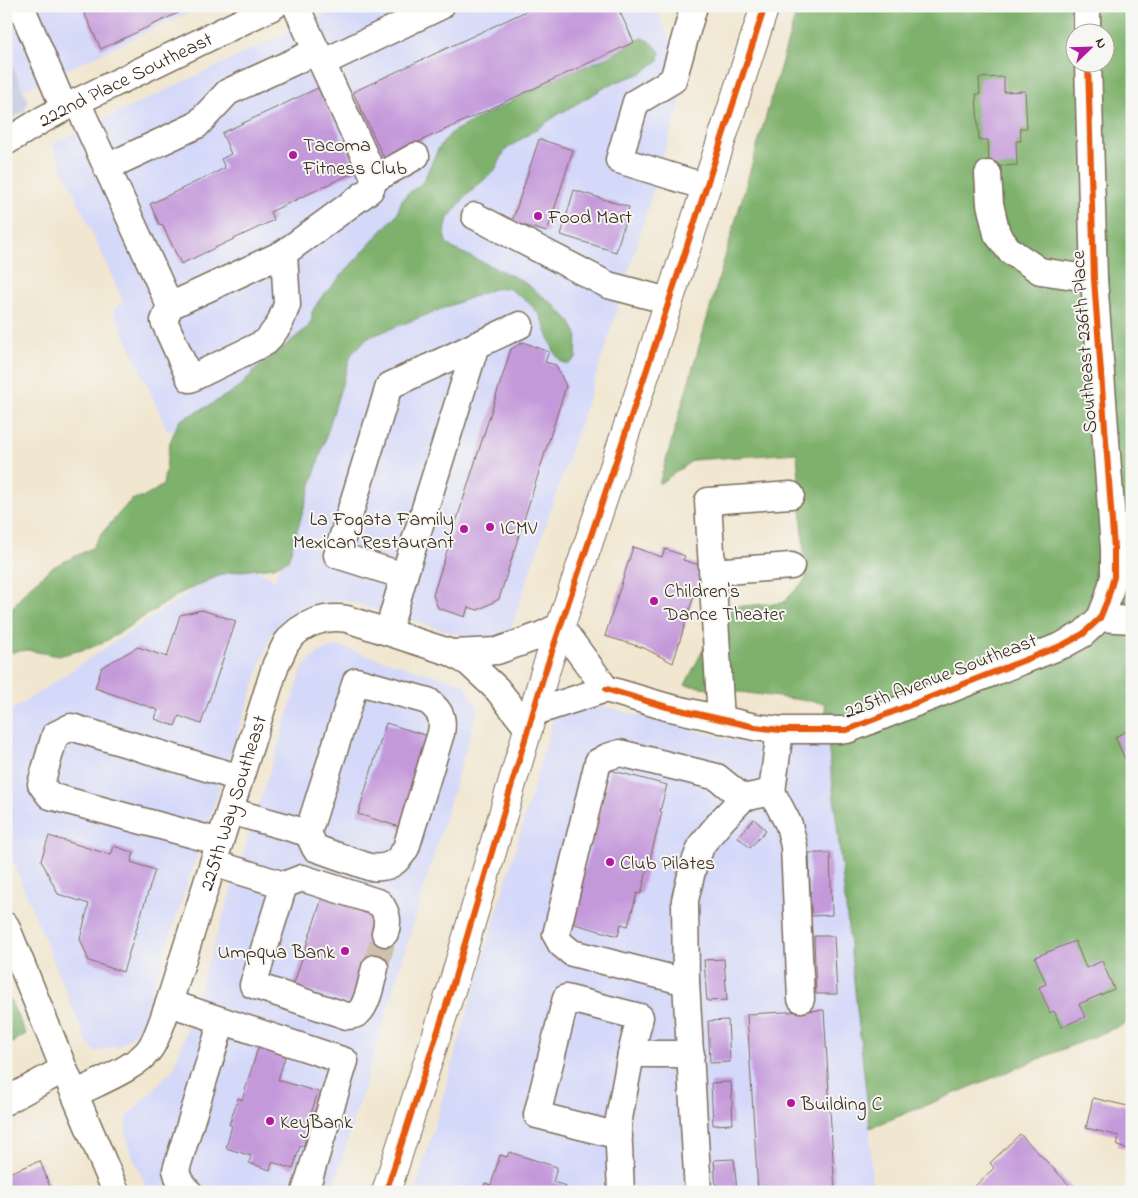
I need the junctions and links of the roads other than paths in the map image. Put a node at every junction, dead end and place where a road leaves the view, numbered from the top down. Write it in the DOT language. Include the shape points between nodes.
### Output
graph roads {
  1 [pos="21,6"];
  2 [pos="274,6"];
  3 [pos="296,6"];
  4 [pos="441,6"];
  5 [pos="694,6"];
  6 [pos="765,6"];
  7 [pos="1087,6"];
  8 [pos="1087,22"];
  9 [pos="319,57"];
  10 [pos="1088,72"];
  11 [pos="70,105"];
  12 [pos="6,142"];
  13 [pos="416,156"];
  14 [pos="107,167"];
  15 [pos="988,174"];
  16 [pos="375,179"];
  17 [pos="706,187"];
  18 [pos="474,216"];
  19 [pos="284,252"];
  20 [pos="1094,279"];
  21 [pos="669,301"];
  22 [pos="170,306"];
  23 [pos="520,325"];
  24 [pos="476,345"];
  25 [pos="791,495"];
  26 [pos="791,566"];
  27 [pos="712,572"];
  28 [pos="404,576"];
  29 [pos="1100,618"];
  30 [pos="1132,620"];
  31 [pos="560,626"];
  32 [pos="388,632"];
  33 [pos="452,653"];
  34 [pos="606,689"];
  35 [pos="530,720"];
  36 [pos="721,720"];
  37 [pos="780,730"];
  38 [pos="240,778"];
  39 [pos="772,792"];
  40 [pos="744,798"];
  41 [pos="230,811"];
  42 [pos="308,833"];
  43 [pos="216,853"];
  44 [pos="284,885"];
  45 [pos="6,926"];
  46 [pos="385,934"];
  47 [pos="375,968"];
  48 [pos="686,982"];
  49 [pos="802,999"];
  50 [pos="169,1003"];
  51 [pos="222,1021"];
  52 [pos="631,1054"];
  53 [pos="690,1054"];
  54 [pos="64,1068"];
  55 [pos="75,1094"];
  56 [pos="6,1101"];
  57 [pos="619,1136"];
  58 [pos="116,1192"];
  59 [pos="189,1192"];
  60 [pos="305,1192"];
  61 [pos="386,1192"];
  62 [pos="621,1192"];
  63 [pos="698,1192"];
  1 -- 11 [label="street"];
  2 -- 11 [label="street, 222nd Place Southeast"];
  3 -- 9 [label="street"];
  4 -- 9 [label="street"];
  5 -- 17 [label="street" via="673,80 636,102 619,160"];
  6 -- 17 [label="main road"];
  7 -- 8 [label="street"];
  9 -- 14 [label="street" via="228,92 197,125"];
  9 -- 16 [label="street"];
  10 -- 20 [label="street, Southeast 236th Place"];
  11 -- 12 [label="street, 222nd Place Southeast"];
  11 -- 14 [label="street"];
  13 -- 16 [label="street"];
  14 -- 22 [label="street"];
  15 -- 20 [label="street" via="997,234 1009,250 1040,271"];
  16 -- 19 [label="street" via="370,190"];
  17 -- 21 [label="main road"];
  18 -- 21 [label="street" via="608,285"];
  19 -- 22 [label="street"];
  19 -- 22 [label="street" via="287,305 279,325 266,342 190,379 164,321"];
  20 -- 29 [label="street, Southeast 236th Place" via="1114,549 1114,577"];
  21 -- 31 [label="main road"];
  23 -- 24 [label="street"];
  24 -- 28 [label="street"];
  24 -- 28 [label="street" via="389,386 337,555"];
  25 -- 27 [label="street" via="708,501"];
  26 -- 27 [label="street"];
  27 -- 36 [label="street"];
  28 -- 32 [label="street"];
  29 -- 30 [label="street"];
  29 -- 37 [label="street, 225th Avenue Southeast" via="1083,634 1063,645 847,730"];
  31 -- 33 [label="street" via="497,651"];
  31 -- 34 [label="street"];
  31 -- 35 [label="main road"];
  32 -- 33 [label="street, 225th Way Southeast"];
  32 -- 38 [label="street, 225th Way Southeast" via="336,617 316,622 297,632 276,664"];
  33 -- 35 [label="street" via="469,663"];
  34 -- 35 [label="street"];
  34 -- 36 [label="street, 225th Avenue Southeast"];
  35 -- 61 [label="main road" via="453,984"];
  36 -- 37 [label="street, 225th Avenue Southeast"];
  37 -- 39 [label="street"];
  38 -- 41 [label="street, 225th Way Southeast"];
  38 -- 43 [label="street" via="71,727 55,735 41,784 50,796"];
  39 -- 40 [label="street"];
  39 -- 49 [label="street" via="789,825 794,846"];
  40 -- 48 [label="street" via="702,844 693,867 685,900"];
  40 -- 48 [label="street" via="717,777 620,753 598,762 556,935 572,953"];
  41 -- 42 [label="street"];
  41 -- 43 [label="street, 225th Way Southeast"];
  42 -- 42 [label="street" via="356,681 428,701 435,707 441,715 441,733 406,848 395,863 369,867 315,848"];
  43 -- 44 [label="street"];
  43 -- 50 [label="street, 225th Way Southeast"];
  44 -- 46 [label="street" via="302,878 380,903 388,920"];
  44 -- 47 [label="street" via="253,985 352,1016 364,1005"];
  45 -- 54 [label="street"];
  48 -- 53 [label="street"];
  50 -- 51 [label="street"];
  50 -- 55 [label="street, 225th Way Southeast" via="151,1048 142,1059"];
  51 -- 59 [label="street" via="176,1170 177,1177"];
  51 -- 60 [label="street" via="344,1061"];
  52 -- 53 [label="street"];
  52 -- 57 [label="street" via="618,1124"];
  52 -- 57 [label="street" via="640,1017 566,998 537,1115"];
  53 -- 63 [label="street"];
  54 -- 55 [label="street"];
  54 -- 56 [label="street"];
  55 -- 58 [label="street"];
  57 -- 62 [label="street"];
}
